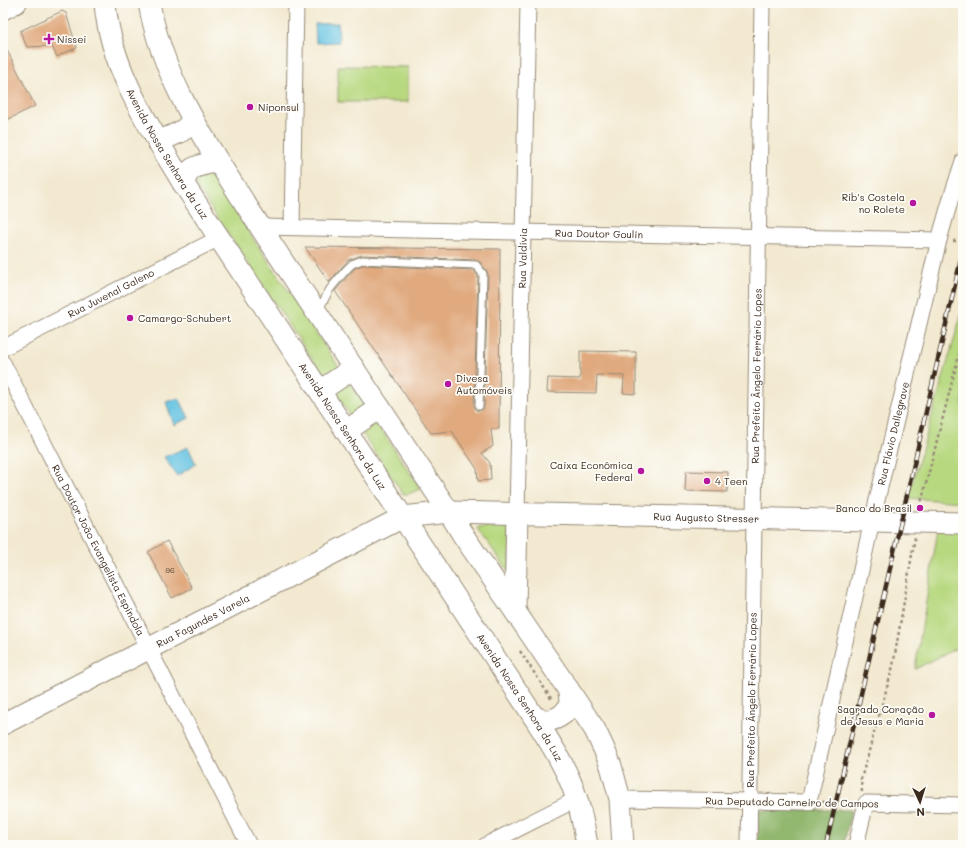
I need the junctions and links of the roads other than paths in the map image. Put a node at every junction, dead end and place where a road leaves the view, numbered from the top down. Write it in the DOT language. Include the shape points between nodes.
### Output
graph roads {
  1 [pos="17,3"];
  2 [pos="149,3"];
  3 [pos="296,3"];
  4 [pos="528,3"];
  5 [pos="762,3"];
  6 [pos="102,4"];
  7 [pos="3,10"];
  8 [pos="193,120"];
  9 [pos="158,142"];
  10 [pos="963,161"];
  11 [pos="218,162"];
  12 [pos="183,183"];
  13 [pos="260,227"];
  14 [pos="292,227"];
  15 [pos="523,232"];
  16 [pos="758,237"];
  17 [pos="219,238"];
  18 [pos="939,240"];
  19 [pos="317,313"];
  20 [pos="3,348"];
  21 [pos="3,363"];
  22 [pos="354,368"];
  23 [pos="320,391"];
  24 [pos="479,406"];
  25 [pos="380,408"];
  26 [pos="346,431"];
  27 [pos="449,512"];
  28 [pos="517,513"];
  29 [pos="403,517"];
  30 [pos="754,518"];
  31 [pos="872,520"];
  32 [pos="963,523"];
  33 [pos="515,611"];
  34 [pos="149,649"];
  35 [pos="568,689"];
  36 [pos="534,717"];
  37 [pos="3,724"];
  38 [pos="577,799"];
  39 [pos="620,799"];
  40 [pos="750,801"];
  41 [pos="809,802"];
  42 [pos="963,805"];
  43 [pos="249,845"];
  44 [pos="486,845"];
  45 [pos="587,845"];
  46 [pos="624,845"];
  47 [pos="749,845"];
  48 [pos="856,845"];
  1 -- 7 [label="street"];
  2 -- 8 [label="main road" via="165,61"];
  3 -- 14 [label="street"];
  4 -- 15 [label="street, Rua Valdívia"];
  5 -- 16 [label="street, Rua Prefeito Ângelo Ferrário Lopes"];
  6 -- 9 [label="main road, Avenida Nossa Senhora da Luz" via="122,71"];
  8 -- 9 [label="main road" via="180,132"];
  8 -- 11 [label="main road"];
  9 -- 12 [label="main road, Avenida Nossa Senhora da Luz"];
  10 -- 18 [label="street, Rua Flávio Dallegrave"];
  11 -- 12 [label="main road" via="195,168 190,171"];
  11 -- 13 [label="main road"];
  12 -- 17 [label="main road, Avenida Nossa Senhora da Luz"];
  13 -- 14 [label="street, Rua Doutor Goulin"];
  13 -- 19 [label="main road"];
  14 -- 15 [label="street, Rua Doutor Goulin"];
  15 -- 16 [label="street, Rua Doutor Goulin"];
  15 -- 28 [label="street, Rua Valdívia"];
  16 -- 18 [label="street, Rua Doutor Goulin"];
  16 -- 30 [label="street, Rua Prefeito Ângelo Ferrário Lopes"];
  17 -- 20 [label="street, Rua Juvenal Galeno"];
  17 -- 23 [label="main road, Avenida Nossa Senhora da Luz"];
  18 -- 31 [label="street, Rua Flávio Dallegrave"];
  19 -- 22 [label="main road"];
  19 -- 24 [label="lane" via="330,289 345,271 352,264 362,260 476,265 483,274"];
  21 -- 34 [label="street, Rua Doutor João Evangelista Espíndola"];
  22 -- 23 [label="main road"];
  22 -- 25 [label="main road"];
  23 -- 26 [label="main road, Avenida Nossa Senhora da Luz"];
  25 -- 26 [label="main road"];
  25 -- 27 [label="main road"];
  26 -- 29 [label="main road, Avenida Nossa Senhora da Luz"];
  27 -- 28 [label="main road, Rua Augusto Stresser"];
  27 -- 29 [label="main road, Rua Augusto Stresser"];
  27 -- 33 [label="main road"];
  28 -- 30 [label="main road, Rua Augusto Stresser"];
  28 -- 33 [label="main road"];
  29 -- 34 [label="main road, Rua Fagundes Varela"];
  29 -- 36 [label="main road, Avenida Nossa Senhora da Luz"];
  30 -- 31 [label="main road, Rua Augusto Stresser"];
  30 -- 40 [label="street, Rua Prefeito Ângelo Ferrário Lopes"];
  31 -- 32 [label="main road, Rua Augusto Stresser"];
  31 -- 41 [label="street, Rua Flávio Dallegrave"];
  33 -- 35 [label="main road"];
  34 -- 37 [label="main road, Rua Fagundes Varela"];
  34 -- 43 [label="street, Rua Doutor João Evangelista Espíndola"];
  35 -- 36 [label="main road" via="570,702 562,715 544,720"];
  35 -- 39 [label="main road" via="604,748"];
  36 -- 38 [label="main road, Avenida Nossa Senhora da Luz" via="563,766"];
  38 -- 44 [label="street"];
  38 -- 45 [label="main road, Avenida Nossa Senhora da Luz"];
  39 -- 40 [label="street, Rua Deputado Carneiro de Campos"];
  39 -- 46 [label="main road"];
  40 -- 41 [label="street, Rua Deputado Carneiro de Campos"];
  40 -- 47 [label="street, Rua Prefeito Ângelo Ferrário Lopes"];
  42 -- 48 [label="street, Rua Deputado Carneiro de Campos" via="866,803"];
}
